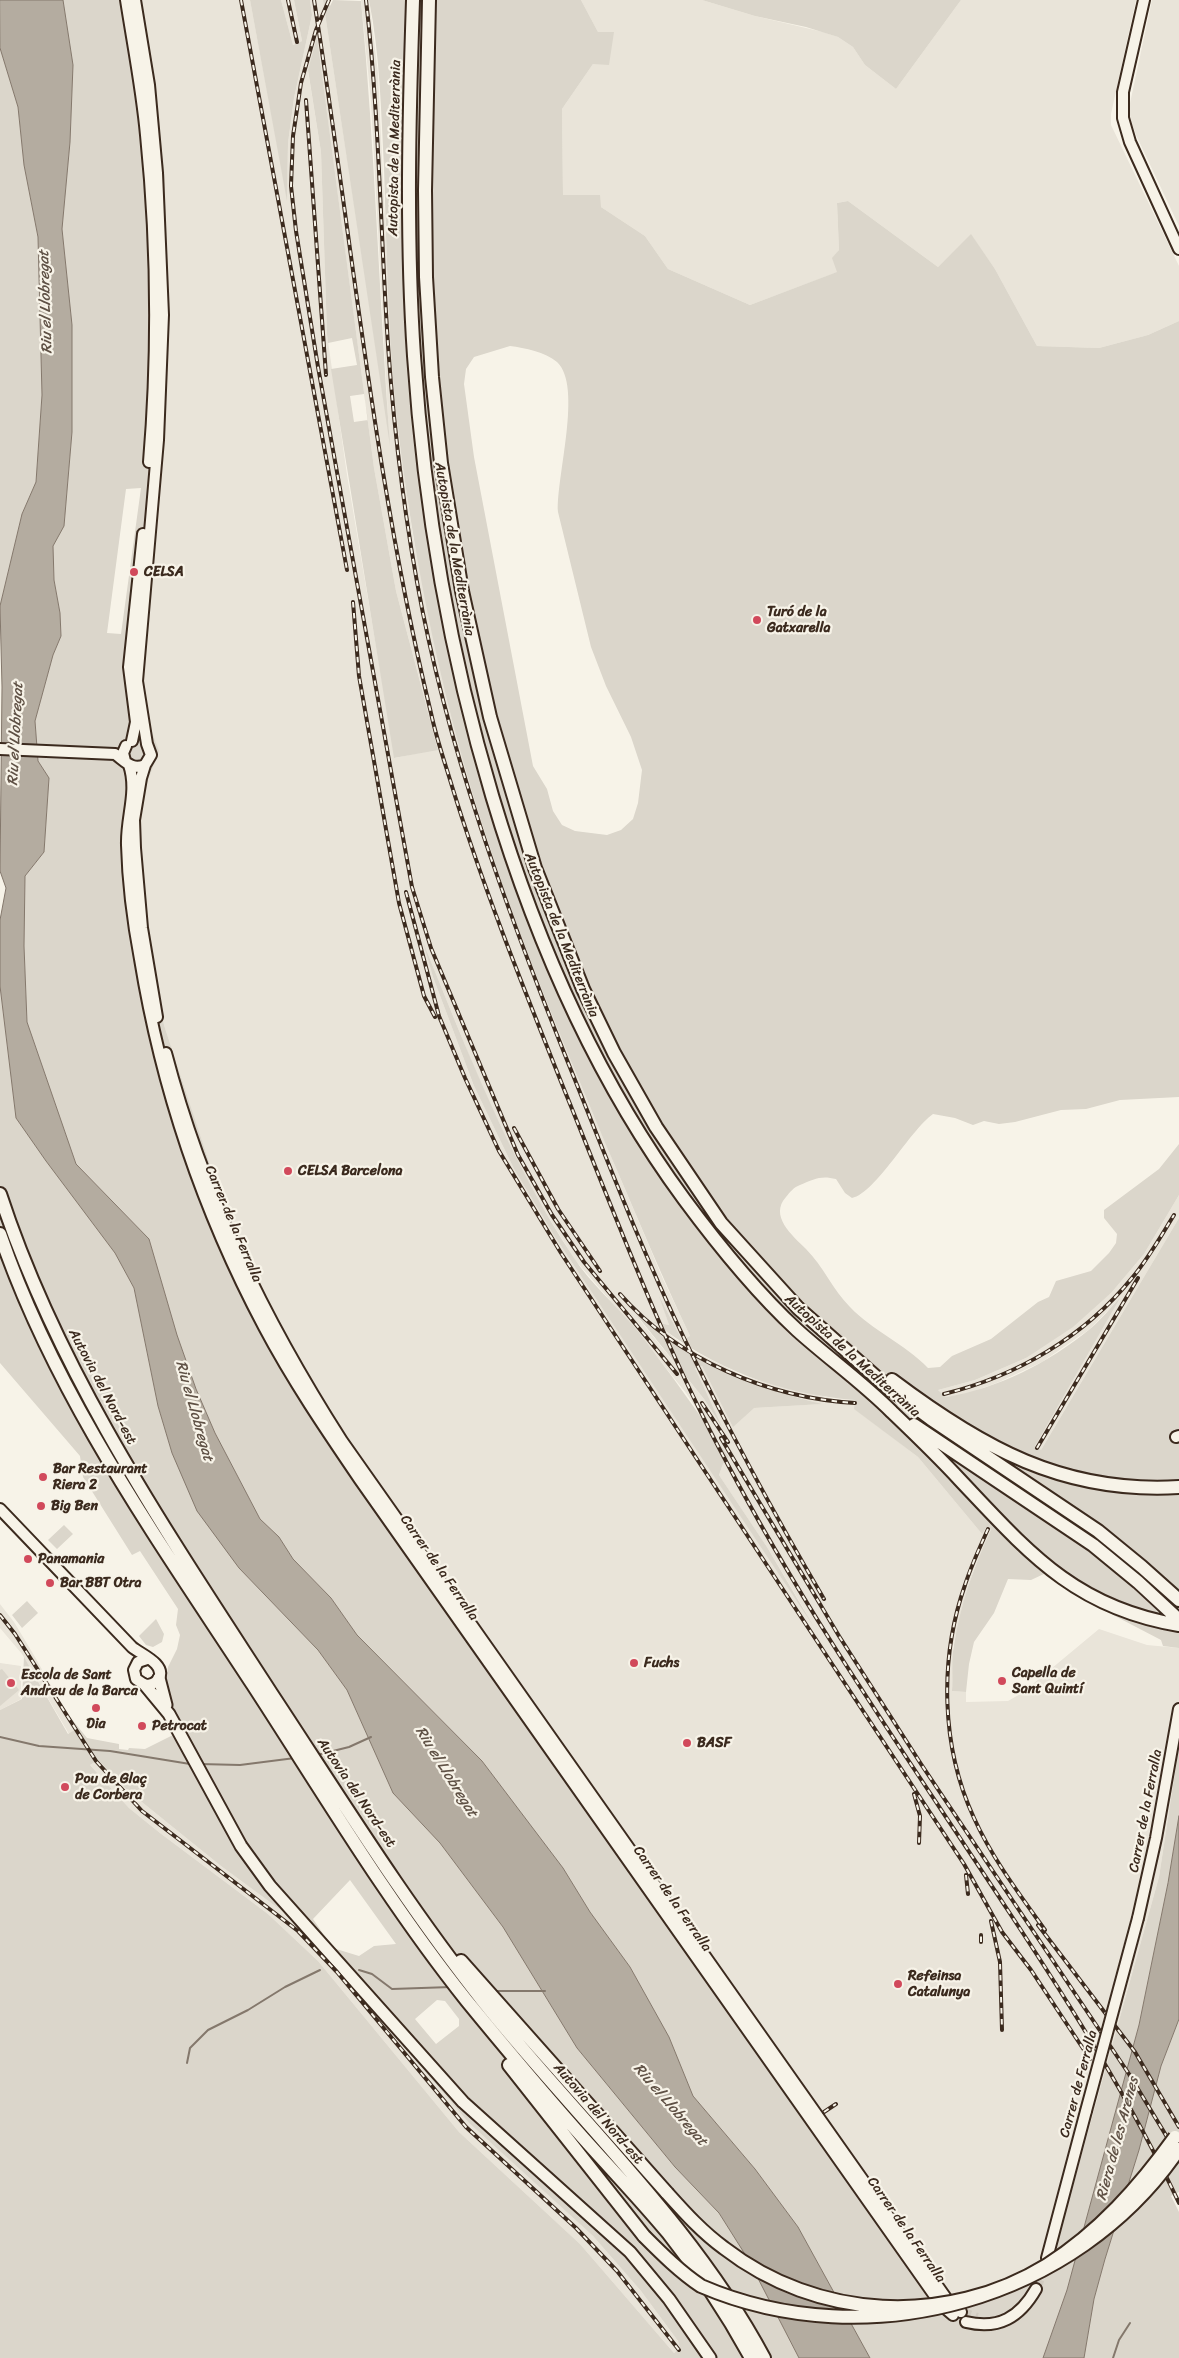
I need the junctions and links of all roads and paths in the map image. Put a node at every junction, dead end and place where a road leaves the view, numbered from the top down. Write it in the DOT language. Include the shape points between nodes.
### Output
graph roads {
  1 [pos="126,0"];
  2 [pos="135,0"];
  3 [pos="413,0"];
  4 [pos="429,0"];
  5 [pos="1144,0"];
  6 [pos="1179,249"];
  7 [pos="129,744"];
  8 [pos="147,744"];
  9 [pos="0,749"];
  10 [pos="115,754"];
  11 [pos="127,763"];
  12 [pos="145,765"];
  13 [pos="691,1176"];
  14 [pos="0,1194"];
  15 [pos="0,1234"];
  16 [pos="882,1401"];
  17 [pos="1179,1487"];
  18 [pos="0,1509"];
  19 [pos="1174,1596"];
  20 [pos="1179,1620"];
  21 [pos="1179,1625"];
  22 [pos="132,1647"];
  23 [pos="147,1659"];
  24 [pos="135,1667"];
  25 [pos="159,1678"];
  26 [pos="145,1685"];
  27 [pos="1179,1709"];
  28 [pos="168,1714"];
  29 [pos="299,1746"];
  30 [pos="421,1916"];
  31 [pos="1138,1918"];
  32 [pos="462,1999"];
  33 [pos="1179,2131"];
  34 [pos="1179,2149"];
  35 [pos="1047,2258"];
  36 [pos="1005,2300"];
  37 [pos="979,2314"];
  38 [pos="954,2315"];
  39 [pos="783,2322"];
  40 [pos="710,2358"];
  41 [pos="751,2358"];
  42 [pos="764,2358"];
  1 -- 7 [label="street" via="146,134 154,249 154,376 129,667 136,722"];
  2 -- 8 [label="street" via="149,85 157,173 162,306 158,440 137,681"];
  3 -- 16 [label="highway, Autopista de la Mediterrània" via="409,236 414,357 422,438 436,542 460,664 513,859 575,1014 649,1148 700,1220 750,1280 794,1326"];
  4 -- 13 [label="highway, Autopista de la Mediterrània" via="425,190 432,377 441,463 470,633 492,725 535,868 583,989 634,1090"];
  5 -- 6 [label="street" via="1123,92 1123,118 1130,142"];
  7 -- 8 [label="street" via="138,740"];
  7 -- 10 [label="street"];
  7 -- 11 [label="street" via="123,753"];
  8 -- 12 [label="street" via="151,755"];
  9 -- 10 [label="street"];
  10 -- 11 [label="street"];
  11 -- 12 [label="street" via="137,768"];
  11 -- 12 [label="street, Carrer de la Ferralla" via="134,788 127,823 129,880 151,1021 193,1167 227,1250 264,1327 309,1405 360,1480 942,2298 342,1441 271,1322 198,1160 157,1016 142,928 135,848 134,820"];
  13 -- 17 [label="highway, Autopista de la Mediterrània" via="756,1254 824,1324 882,1373 968,1432 1016,1458 1059,1474 1117,1486"];
  13 -- 19 [label="highway" via="716,1216 759,1268 862,1367 931,1419 1098,1531"];
  14 -- 29 [label="highway, Autovia del Nord-est" via="42,1304 92,1407"];
  15 -- 29 [label="highway, Autovia del Nord-est" via="28,1306 101,1449"];
  16 -- 20 [label="highway" via="1085,1540 1116,1563"];
  16 -- 21 [label="highway, Autopista de la Mediterrània" via="1034,1557 1067,1582 1128,1612"];
  18 -- 22 [label="street"];
  22 -- 23 [label="street"];
  22 -- 24 [label="street"];
  23 -- 24 [label="street"];
  23 -- 25 [label="street" via="157,1664"];
  24 -- 26 [label="street" via="136,1679"];
  25 -- 26 [label="street"];
  25 -- 28 [label="main road"];
  26 -- 28 [label="main road"];
  27 -- 31 [label="street, Carrer de la Ferralla"];
  28 -- 40 [label="main road" via="241,1846 270,1886 463,2102 630,2252 669,2299"];
  29 -- 30 [label="highway, Autovia del Nord-est" via="317,1762"];
  29 -- 32 [label="highway, Autovia del Nord-est" via="344,1824"];
  30 -- 33 [label="highway, bridge" via="695,2223 724,2248 778,2281 810,2294 857,2305 895,2308 965,2300 1000,2288 1062,2255 1121,2205"];
  30 -- 42 [label="highway, Autovia del Nord-est" via="527,2056 683,2233 727,2294"];
  31 -- 35 [label="street, Carrer de Ferralla, bridge"];
  32 -- 39 [label="highway, bridge" via="644,2236 702,2286 746,2309"];
  32 -- 41 [label="highway, Autovia del Nord-est" via="667,2232 718,2302"];
  34 -- 36 [label="highway, bridge" via="1151,2187 1106,2233 1063,2267"];
  37 -- 38 [label="highway"];
  37 -- 38 [label="street" via="1003,2315 1033,2294 1020,2312 1006,2320 984,2325"];
}
